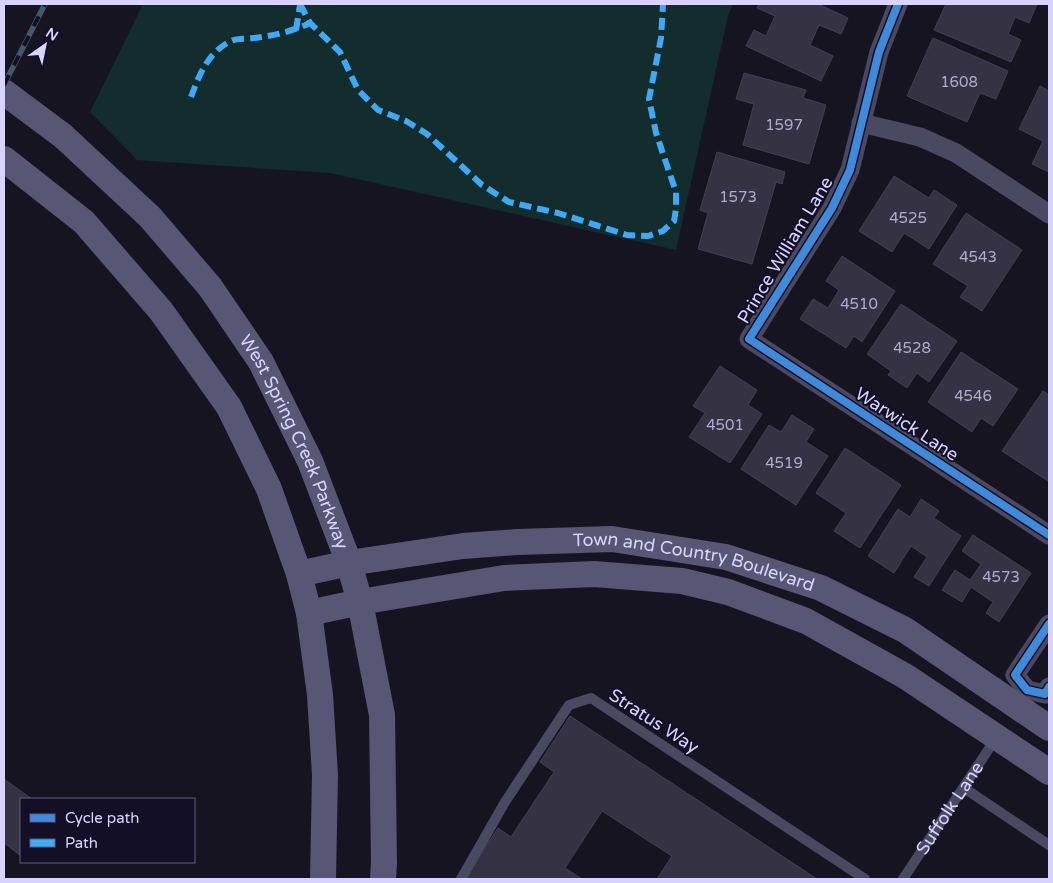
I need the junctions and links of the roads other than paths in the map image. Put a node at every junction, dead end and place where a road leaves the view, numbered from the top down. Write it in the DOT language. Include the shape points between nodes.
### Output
graph roads {
  1 [pos="898,4"];
  2 [pos="8,94"];
  3 [pos="862,123"];
  4 [pos="4,159"];
  5 [pos="1049,214"];
  6 [pos="749,339"];
  7 [pos="1049,535"];
  8 [pos="718,556"];
  9 [pos="348,563"];
  10 [pos="299,574"];
  11 [pos="711,588"];
  12 [pos="360,602"];
  13 [pos="309,613"];
  14 [pos="1049,624"];
  15 [pos="980,679"];
  16 [pos="1049,687"];
  17 [pos="1022,698"];
  18 [pos="958,712"];
  19 [pos="1049,728"];
  20 [pos="997,737"];
  21 [pos="1049,772"];
  22 [pos="964,788"];
  23 [pos="1049,844"];
  24 [pos="323,879"];
  25 [pos="383,879"];
  26 [pos="461,879"];
  27 [pos="864,879"];
  28 [pos="903,879"];
  1 -- 3 [label="street, Prince William Lane" via="879,52"];
  2 -- 9 [label="main road, West Spring Creek Parkway" via="63,136 150,217 210,287 261,362 310,461"];
  3 -- 5 [label="street" via="920,137 956,153"];
  3 -- 6 [label="street, Prince William Lane" via="850,170 832,208"];
  4 -- 10 [label="main road" via="84,222 161,311 230,408 269,489"];
  6 -- 7 [label="street, Warwick Lane"];
  8 -- 9 [label="main road, Town and Country Boulevard" via="612,539 462,546"];
  8 -- 11 [label="main road"];
  8 -- 15 [label="main road, Town and Country Boulevard" via="821,588 905,630"];
  9 -- 10 [label="main road, Town and Country Boulevard"];
  9 -- 12 [label="main road, West Spring Creek Parkway"];
  10 -- 13 [label="main road"];
  11 -- 12 [label="main road, Town and Country Boulevard" via="682,581 594,574 504,578"];
  11 -- 18 [label="main road, Town and Country Boulevard" via="806,621 905,676"];
  12 -- 13 [label="main road, Town and Country Boulevard"];
  12 -- 25 [label="main road, West Spring Creek Parkway" via="382,715"];
  13 -- 24 [label="main road" via="320,695 325,775"];
  14 -- 17 [label="street" via="1015,675"];
  15 -- 17 [label="main road, Town and Country Boulevard"];
  15 -- 18 [label="main road"];
  16 -- 17 [label="street" via="1045,694"];
  17 -- 19 [label="main road, Town and Country Boulevard"];
  18 -- 20 [label="main road, Town and Country Boulevard"];
  20 -- 21 [label="main road, Town and Country Boulevard"];
  20 -- 22 [label="lane, Suffolk Lane"];
  22 -- 23 [label="lane"];
  22 -- 28 [label="lane, Suffolk Lane"];
  26 -- 27 [label="lane, Stratus Way" via="505,802 569,705 591,698"];
}
